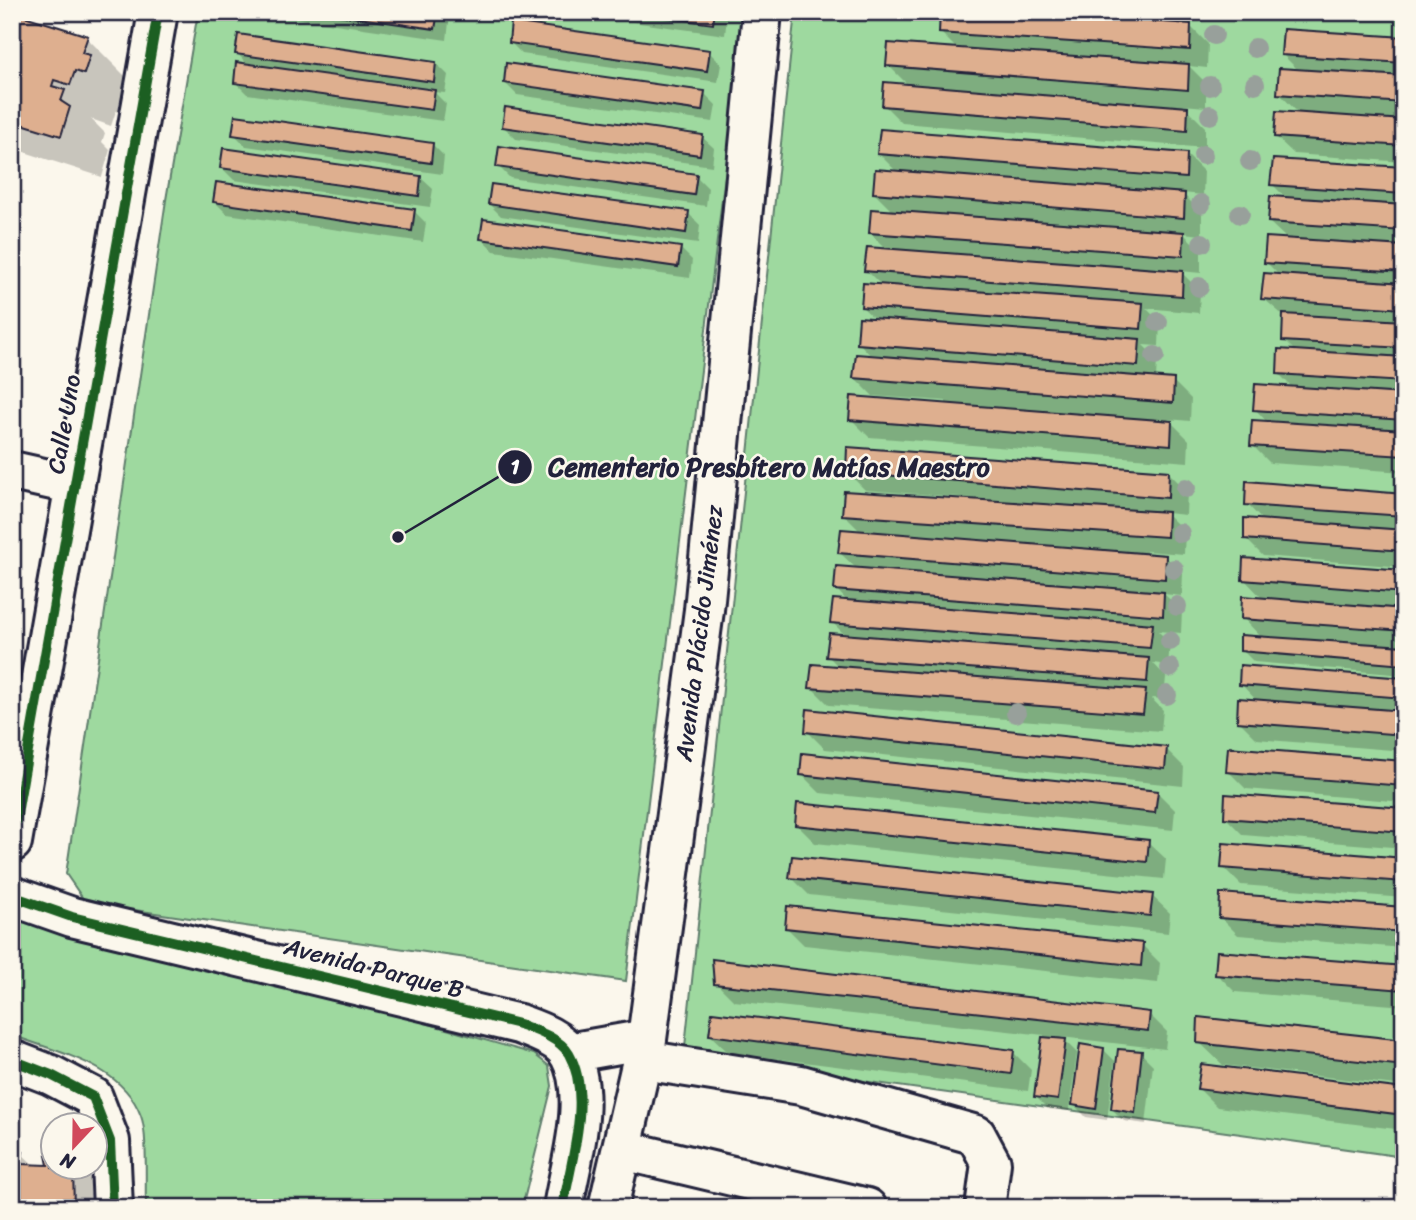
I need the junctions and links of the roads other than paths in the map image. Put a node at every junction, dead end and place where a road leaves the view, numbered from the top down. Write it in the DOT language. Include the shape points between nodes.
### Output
graph roads {
  1 [pos="158,12"];
  2 [pos="762,12"];
  3 [pos="12,471"];
  4 [pos="75,485"];
  5 [pos="12,842"];
  6 [pos="12,896"];
  7 [pos="645,1049"];
  8 [pos="568,1053"];
  9 [pos="12,1060"];
  10 [pos="623,1150"];
  11 [pos="113,1208"];
  12 [pos="563,1208"];
  13 [pos="608,1208"];
  14 [pos="867,1208"];
  15 [pos="985,1208"];
  1 -- 4 [label="street, Calle Uno"];
  2 -- 7 [label="street, Avenida Plácido Jiménez" via="704,610"];
  3 -- 4 [label="street"];
  4 -- 5 [label="street, Calle Uno"];
  6 -- 8 [label="street, Avenida Parque B" via="72,917 519,1024 543,1034"];
  7 -- 8 [label="street"];
  7 -- 10 [label="street, Avenida Plácido Jiménez"];
  7 -- 15 [label="street" via="801,1085 976,1135 991,1163"];
  8 -- 12 [label="street" via="579,1089"];
  9 -- 11 [label="street" via="93,1097 110,1141"];
  10 -- 13 [label="street, Avenida Plácido Jiménez"];
  10 -- 14 [label="street"];
}
